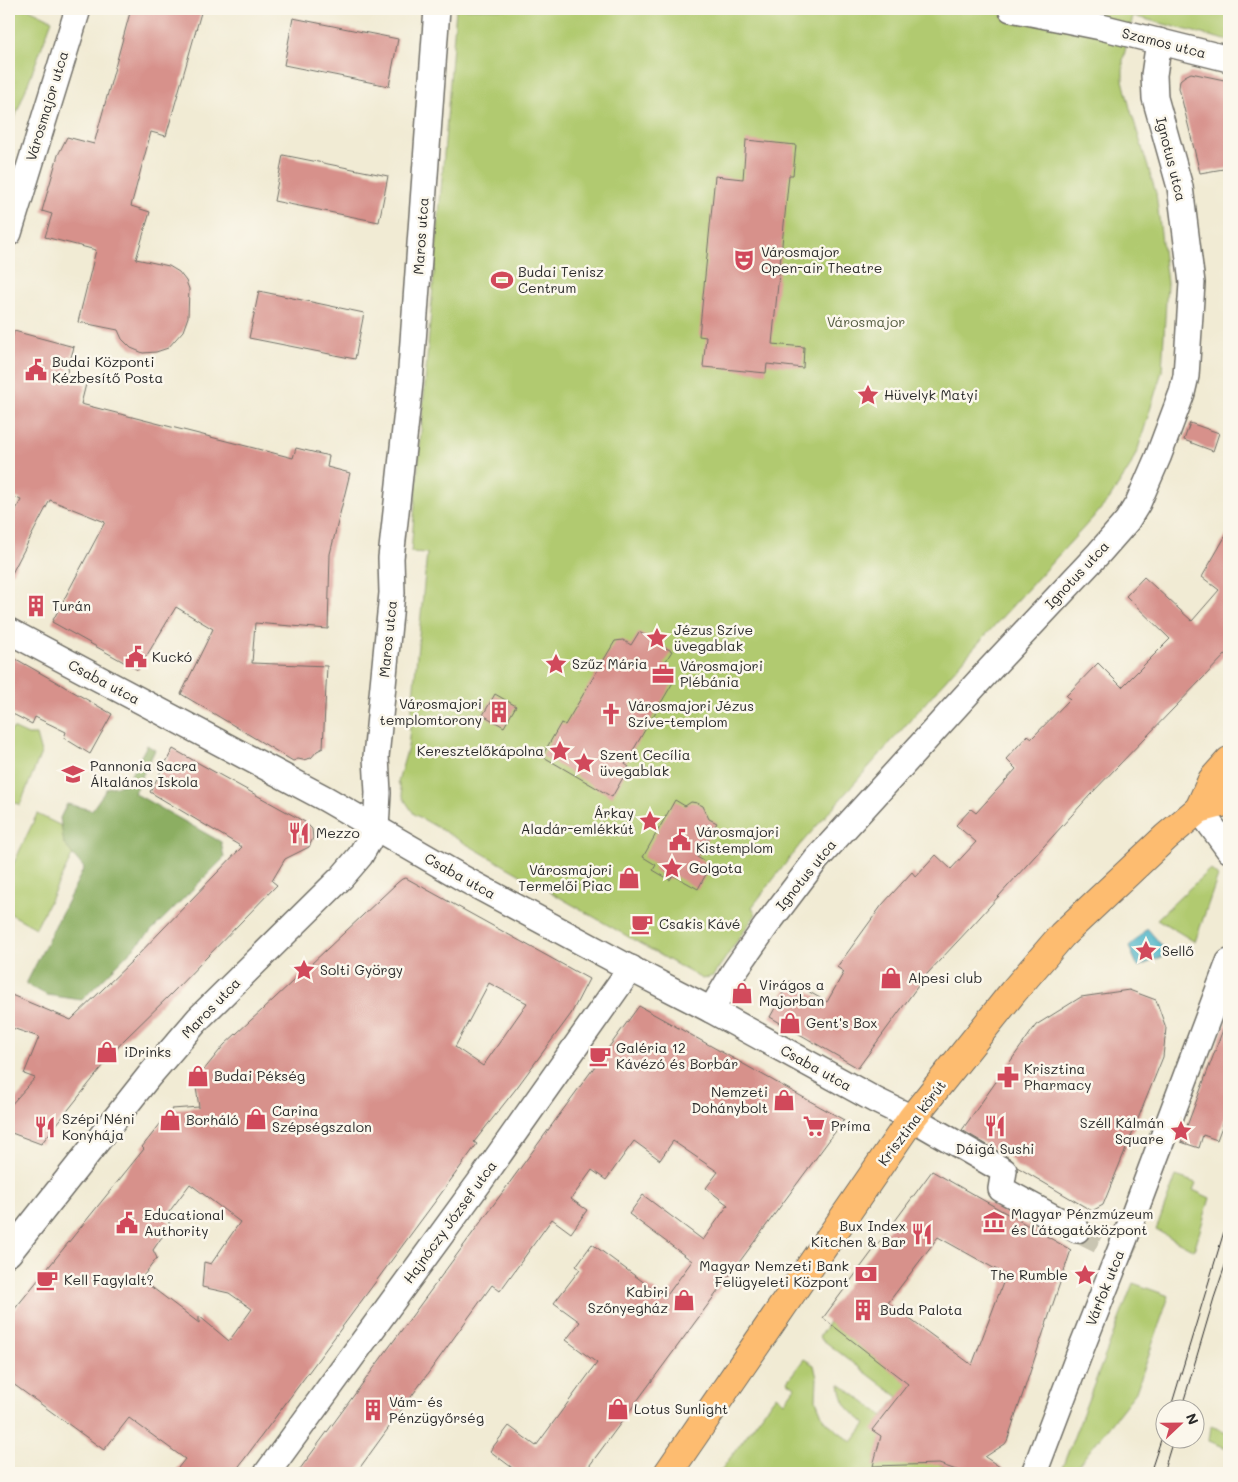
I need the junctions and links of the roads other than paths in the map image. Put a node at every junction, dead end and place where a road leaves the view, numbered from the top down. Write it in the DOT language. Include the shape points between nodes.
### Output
graph roads {
  1 [pos="78,9"];
  2 [pos="438,9"];
  3 [pos="1011,9"];
  4 [pos="1159,41"];
  5 [pos="1229,59"];
  6 [pos="9,232"];
  7 [pos="9,631"];
  8 [pos="1229,761"];
  9 [pos="1229,801"];
  10 [pos="1199,809"];
  11 [pos="376,828"];
  12 [pos="1229,850"];
  13 [pos="1229,962"];
  14 [pos="631,968"];
  15 [pos="711,1010"];
  16 [pos="912,1118"];
  17 [pos="1077,1230"];
  18 [pos="9,1253"];
  19 [pos="266,1473"];
  20 [pos="668,1473"];
  21 [pos="1034,1473"];
  1 -- 6 [label="street, Városmajor utca"];
  2 -- 11 [label="street, Maros utca" via="410,382 390,558 392,594 376,758"];
  3 -- 4 [label="street, Szamos utca"];
  4 -- 5 [label="street, Szamos utca"];
  4 -- 15 [label="street, Ignotus utca" via="1154,75 1155,98 1180,187 1192,283 1182,393 1138,503 1127,521 816,860 735,970"];
  7 -- 11 [label="street, Csaba utca"];
  8 -- 10 [label="main road, Krisztina körút" via="1212,780"];
  9 -- 10 [label="main road, Krisztina körút"];
  10 -- 12 [label="street"];
  10 -- 16 [label="main road, Krisztina körút" via="1062,935"];
  11 -- 14 [label="street, Csaba utca"];
  11 -- 18 [label="street, Maros utca" via="360,856 342,877 199,1018"];
  13 -- 21 [label="street, Várfok utca"];
  14 -- 15 [label="street, Csaba utca"];
  14 -- 19 [label="street, Hajnóczy József utca" via="479,1183"];
  15 -- 16 [label="street, Csaba utca"];
  16 -- 17 [label="street, Csaba utca" via="1004,1170 1000,1190"];
  16 -- 20 [label="main road, Krisztina körút"];
}
